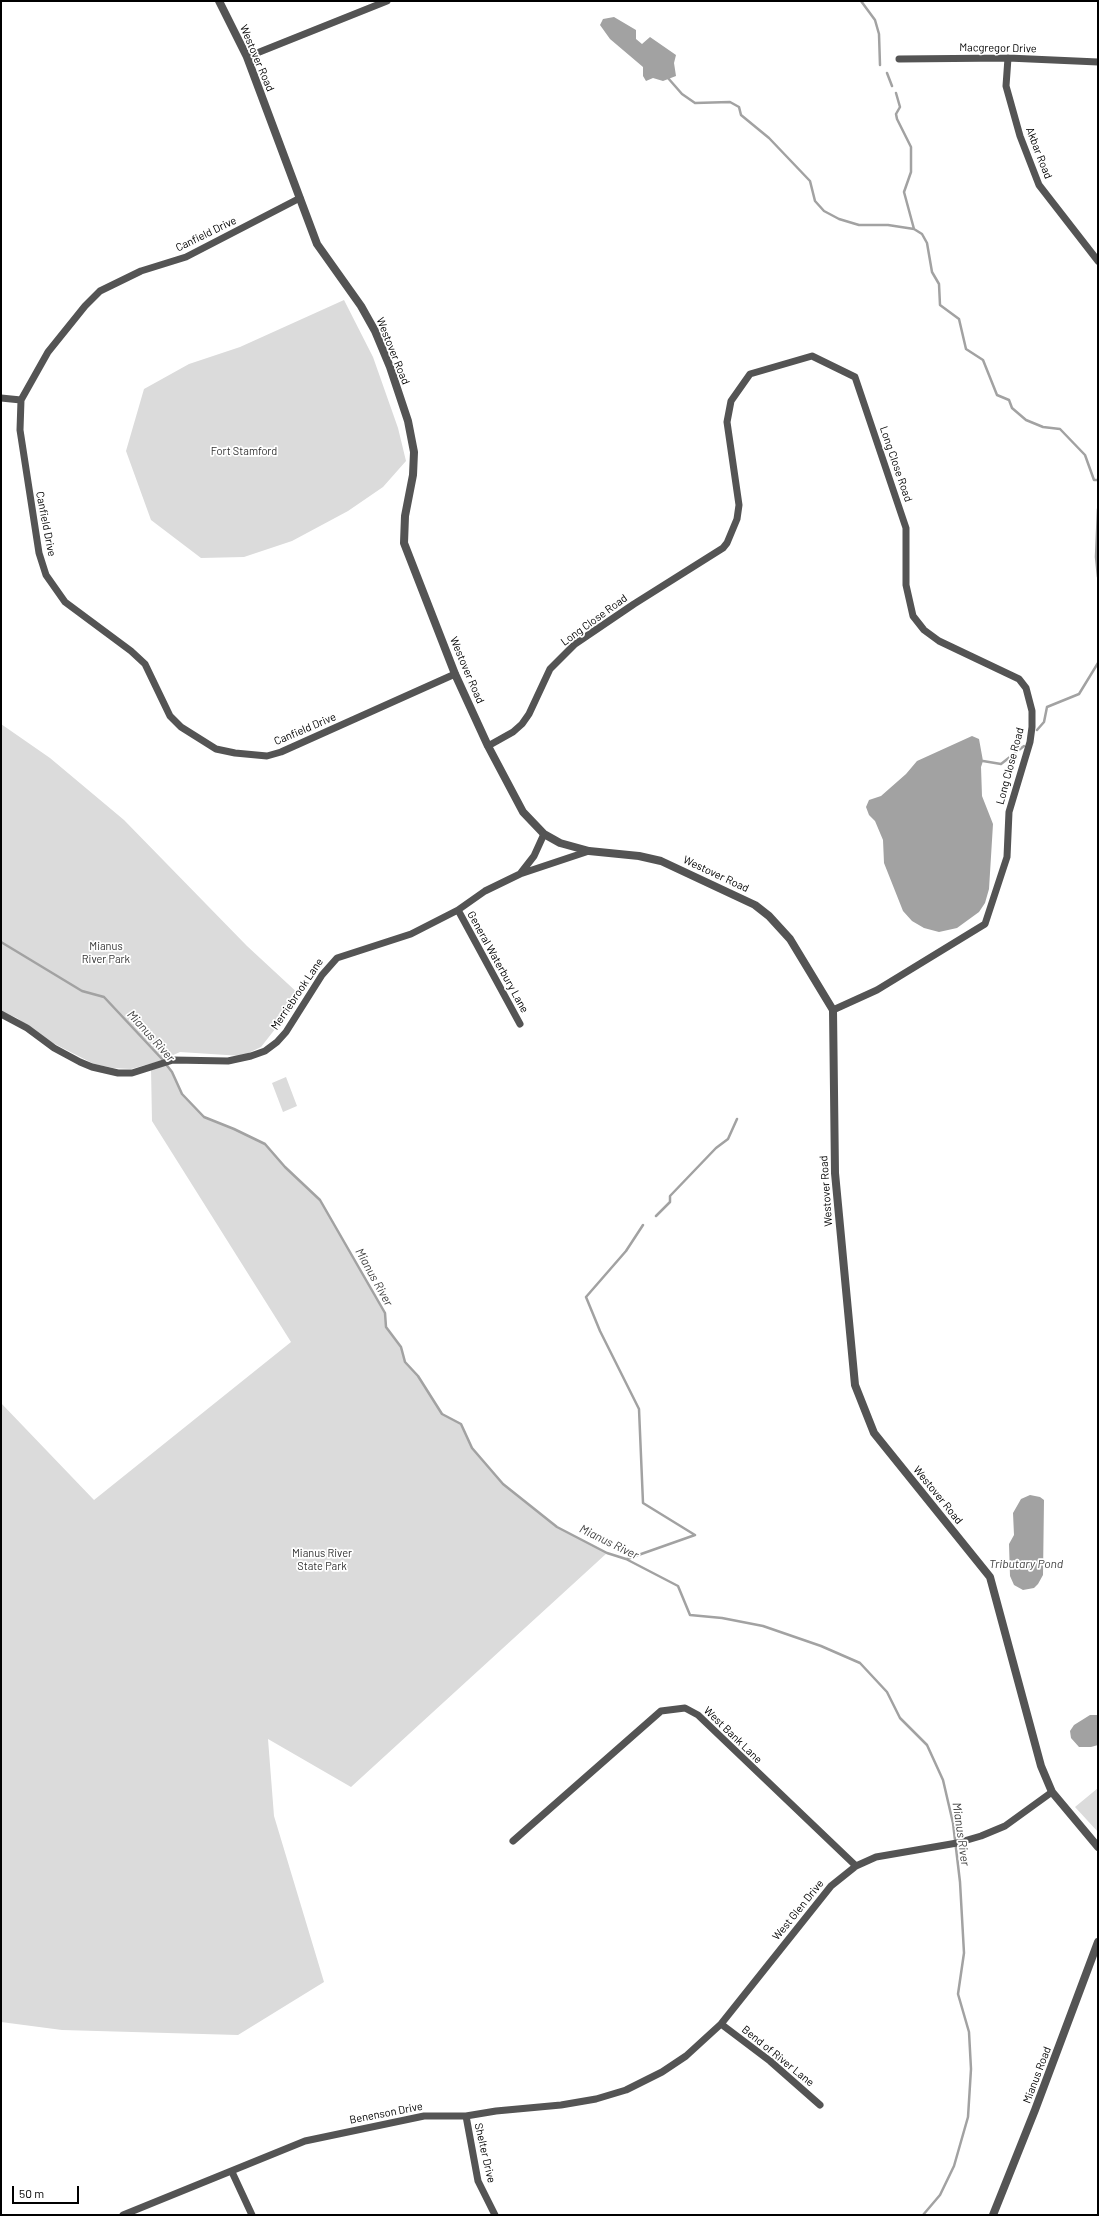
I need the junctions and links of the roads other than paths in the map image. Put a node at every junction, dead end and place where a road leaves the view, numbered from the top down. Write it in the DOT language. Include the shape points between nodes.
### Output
graph roads {
  1 [pos="219,1"];
  2 [pos="387,1"];
  3 [pos="247,57"];
  4 [pos="1008,58"];
  5 [pos="899,59"];
  6 [pos="1098,62"];
  7 [pos="300,198"];
  8 [pos="1098,261"];
  9 [pos="1,398"];
  10 [pos="21,400"];
  11 [pos="456,674"];
  12 [pos="488,746"];
  13 [pos="544,834"];
  14 [pos="589,851"];
  15 [pos="520,874"];
  16 [pos="458,910"];
  17 [pos="833,1010"];
  18 [pos="1,1014"];
  19 [pos="520,1024"];
  20 [pos="1052,1792"];
  21 [pos="513,1841"];
  22 [pos="1098,1846"];
  23 [pos="856,1866"];
  24 [pos="1098,1942"];
  25 [pos="721,2024"];
  26 [pos="662,2072"];
  27 [pos="820,2105"];
  28 [pos="466,2116"];
  29 [pos="232,2172"];
  30 [pos="123,2215"];
  31 [pos="252,2215"];
  32 [pos="495,2215"];
  33 [pos="993,2215"];
  1 -- 3 [label="street, Westover Road"];
  2 -- 3 [label="street"];
  3 -- 7 [label="street, Westover Road"];
  4 -- 5 [label="street, Macgregor Drive"];
  4 -- 6 [label="street, Macgregor Drive"];
  4 -- 8 [label="street, Akbar Road" via="1006,86 1020,136 1039,185"];
  7 -- 10 [label="street, Canfield Drive" via="186,258 141,271 100,291 48,352"];
  7 -- 11 [label="street, Westover Road" via="317,244 361,306 375,331 408,421 414,452 404,543"];
  9 -- 10 [label="street"];
  10 -- 11 [label="street, Canfield Drive" via="20,430 24,461 39,553 46,575 65,602 145,664 170,716 195,737 216,749 267,756"];
  11 -- 12 [label="street, Westover Road"];
  12 -- 13 [label="street, Westover Road" via="523,812"];
  12 -- 17 [label="street, Long Close Road" via="522,724 550,669 576,644 727,544 737,519 739,505 727,422 732,401 750,374 812,356 854,377 906,528 906,585 913,616 924,630 939,641 1019,680 1026,688 1032,711 1032,727 1009,812 1007,856 985,924 877,990"];
  13 -- 14 [label="street, Westover Road" via="560,843"];
  13 -- 15 [label="street, Merriebrook Lane" via="534,856"];
  14 -- 15 [label="street, Merriebrook Lane"];
  14 -- 17 [label="street, Westover Road" via="662,861 755,905 790,939"];
  15 -- 16 [label="street, Merriebrook Lane" via="485,891"];
  16 -- 18 [label="street, Merriebrook Lane" via="411,934 337,958 322,975 286,1032 265,1051 252,1056 228,1061 174,1060 132,1073 118,1073 92,1067 54,1048 17,1021"];
  16 -- 19 [label="street, General Waterbury Lane"];
  17 -- 20 [label="street, Westover Road" via="835,1173 855,1385 874,1433 990,1577 1041,1766"];
  20 -- 22 [label="street, Westover Road"];
  20 -- 23 [label="street, West Glen Drive" via="1005,1826 968,1841 876,1857"];
  21 -- 23 [label="street, West Bank Lane" via="661,1711 685,1708 698,1715"];
  23 -- 25 [label="street, West Glen Drive" via="831,1886"];
  24 -- 33 [label="street, Mianus Road"];
  25 -- 26 [label="street, West Glen Drive" via="686,2056"];
  25 -- 27 [label="street, Bend of River Lane" via="770,2061"];
  26 -- 28 [label="street, Benenson Drive" via="626,2090 596,2099"];
  28 -- 29 [label="street, Benenson Drive" via="424,2116 305,2141"];
  28 -- 32 [label="street, Shelter Drive" via="478,2181"];
  29 -- 30 [label="street, Benenson Drive"];
  29 -- 31 [label="street"];
}
